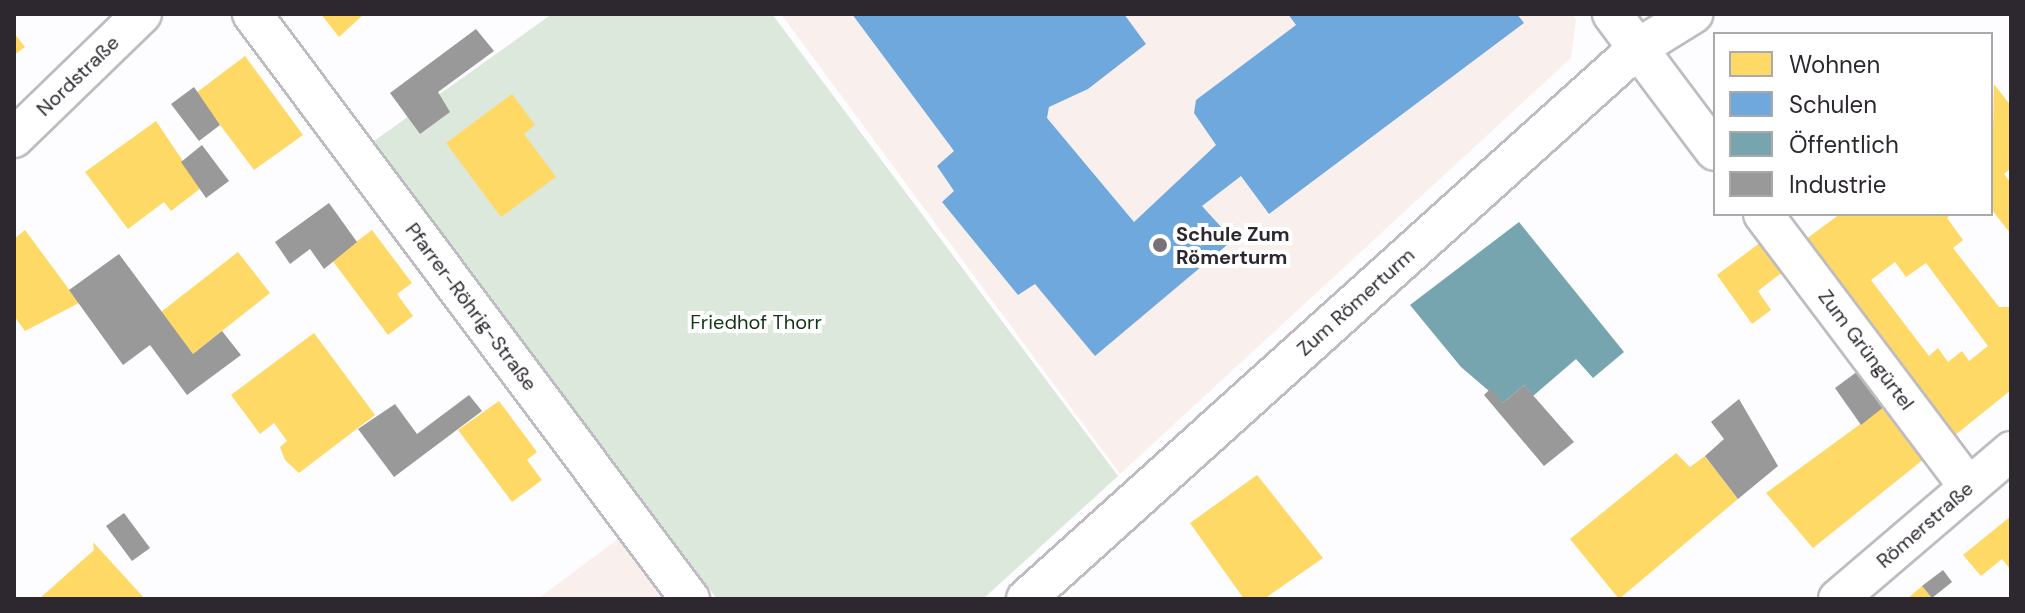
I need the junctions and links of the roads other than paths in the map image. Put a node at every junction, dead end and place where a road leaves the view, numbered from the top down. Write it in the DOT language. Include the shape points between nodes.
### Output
graph roads {
  1 [pos="142,14"];
  2 [pos="252,14"];
  3 [pos="1612,14"];
  4 [pos="1693,14"];
  5 [pos="1638,48"];
  6 [pos="14,138"];
  7 [pos="1713,148"];
  8 [pos="1765,216"];
  9 [pos="2011,451"];
  10 [pos="1969,487"];
  11 [pos="1844,597"];
  12 [pos="690,599"];
  13 [pos="1026,599"];
  1 -- 6 [label="street, Nordstraße"];
  2 -- 12 [label="street, Pfarrer-Röhrig-Straße"];
  3 -- 5 [label="street"];
  4 -- 5 [label="street, Zum Römerturm"];
  5 -- 7 [label="street"];
  5 -- 13 [label="street, Zum Römerturm"];
  8 -- 10 [label="street, Zum Grüngürtel"];
  9 -- 10 [label="street, Römerstraße"];
  10 -- 11 [label="street, Römerstraße"];
}
